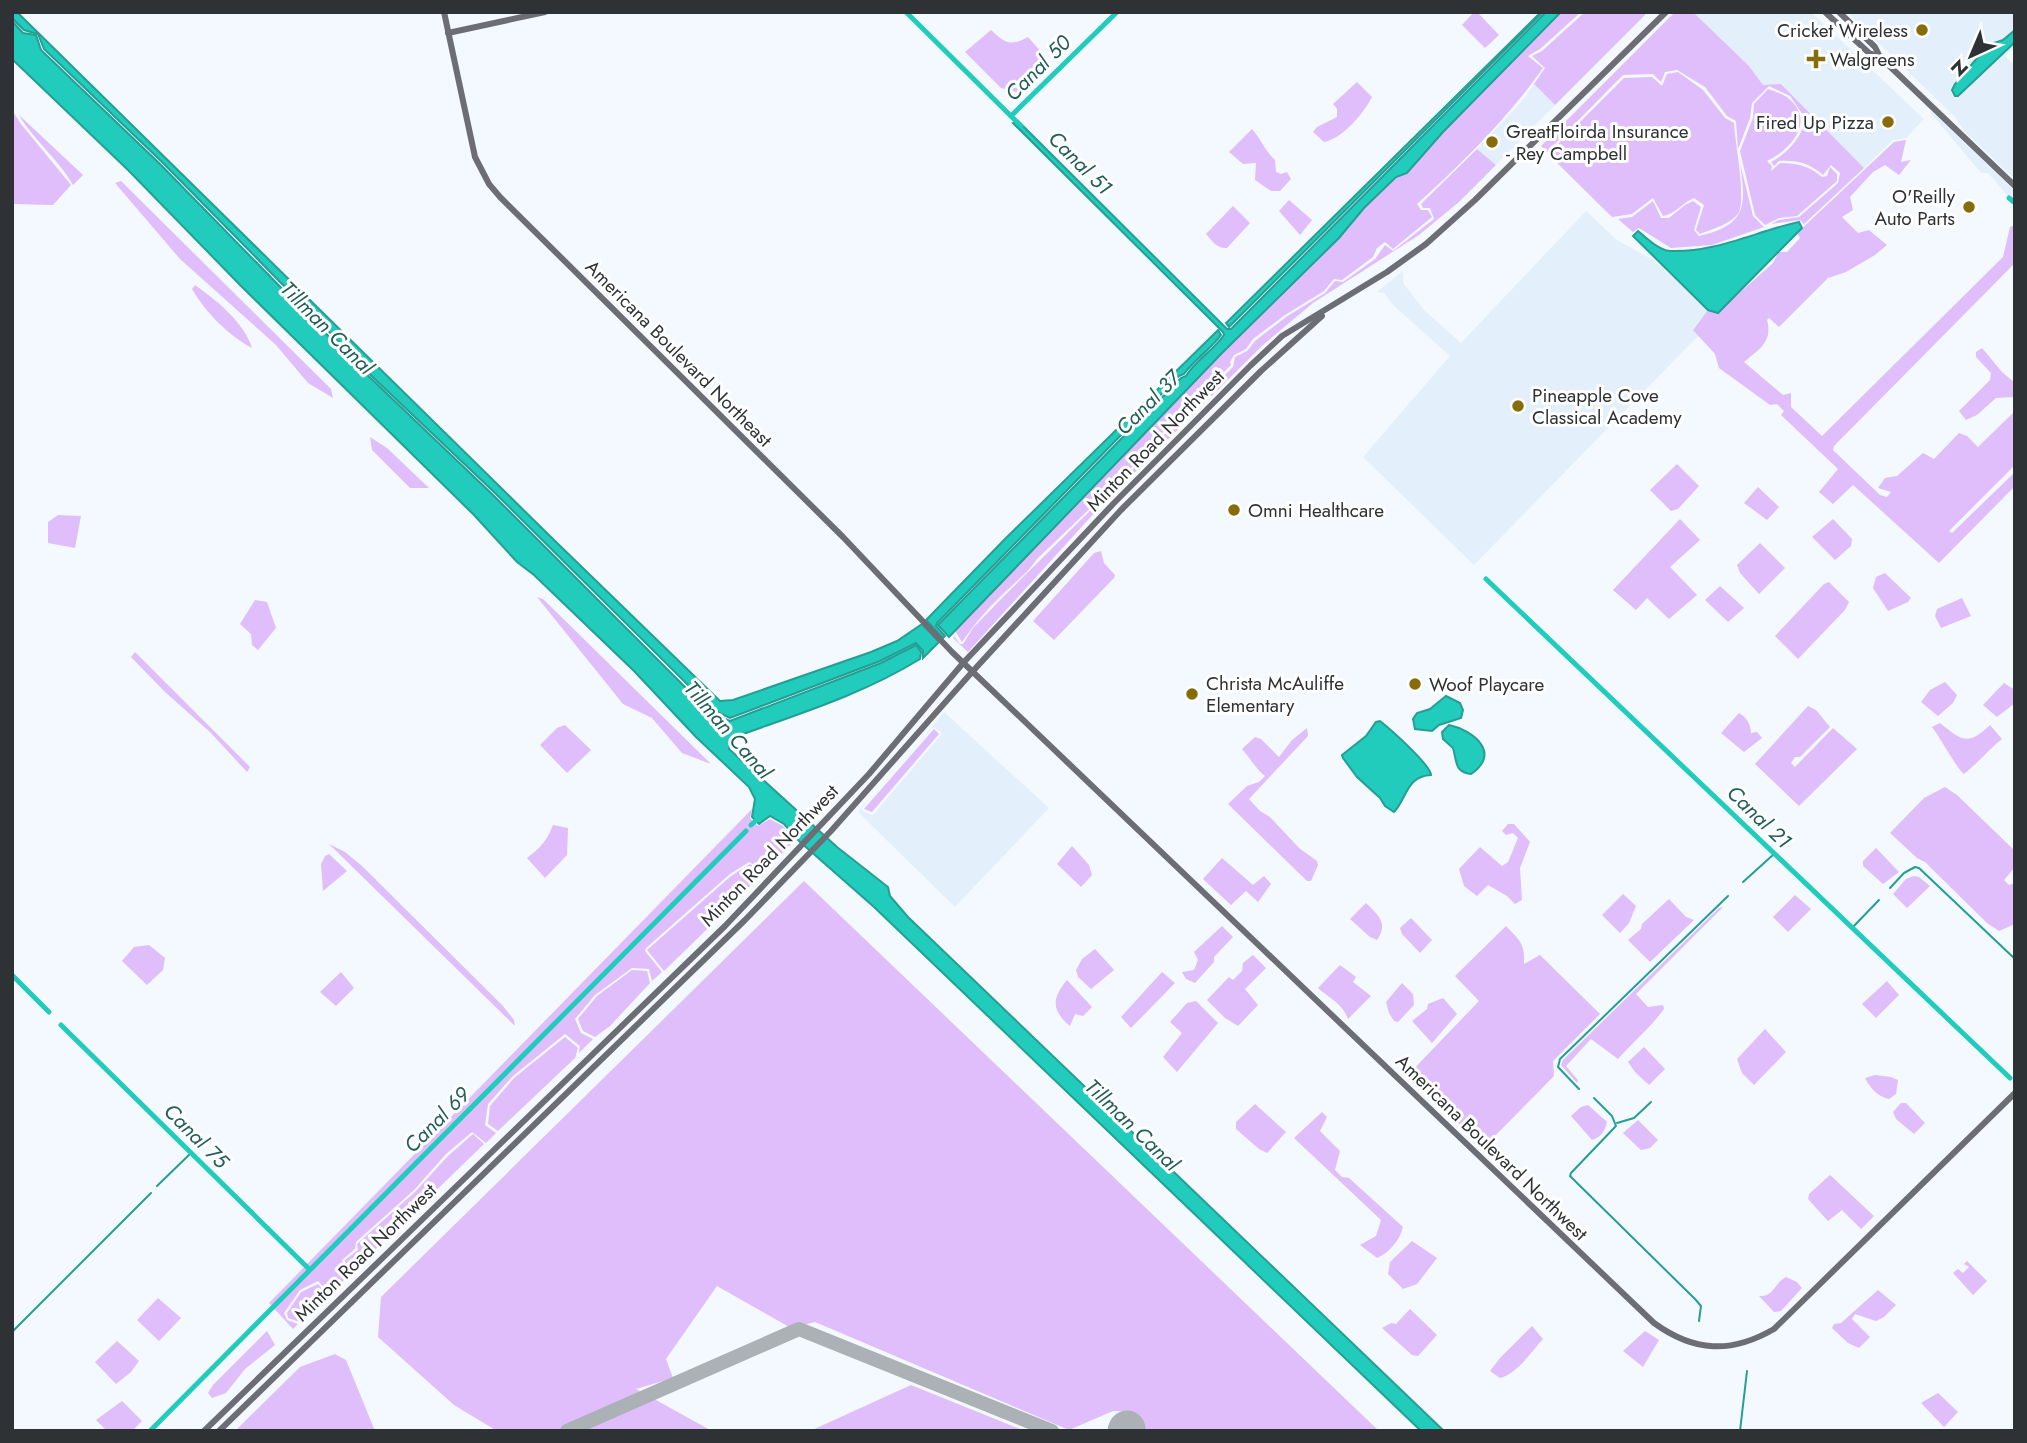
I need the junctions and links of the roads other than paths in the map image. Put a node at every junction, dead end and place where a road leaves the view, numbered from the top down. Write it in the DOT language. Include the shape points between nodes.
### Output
graph roads {
  1 [pos="444,12"];
  2 [pos="545,12"];
  3 [pos="1665,12"];
  4 [pos="1825,12"];
  5 [pos="1839,12"];
  6 [pos="448,33"];
  7 [pos="1880,57"];
  8 [pos="2015,186"];
  9 [pos="1348,296"];
  10 [pos="964,662"];
  11 [pos="972,671"];
  12 [pos="2015,1093"];
  13 [pos="204,1431"];
  14 [pos="219,1431"];
  1 -- 6 [label="main road, Americana Boulevard Northeast"];
  2 -- 6 [label="main road"];
  3 -- 9 [label="main road, Minton Road Northwest" via="1435,235"];
  4 -- 7 [label="main road" via="1868,53"];
  5 -- 7 [label="main road"];
  6 -- 10 [label="main road, Americana Boulevard Northeast" via="475,157 489,184"];
  7 -- 8 [label="main road"];
  9 -- 10 [label="main road, Minton Road Northwest" via="1282,336 1250,366"];
  9 -- 11 [label="main road, Minton Road Northwest" via="1303,331 1121,510"];
  10 -- 11 [label="main road, Americana Boulevard Northeast"];
  10 -- 13 [label="main road, Minton Road Northwest" via="869,774 725,926"];
  11 -- 12 [label="main road, Americana Boulevard Northwest" via="1644,1313 1688,1342 1731,1346 1774,1329"];
  11 -- 14 [label="main road, Minton Road Northwest" via="746,920"];
}
